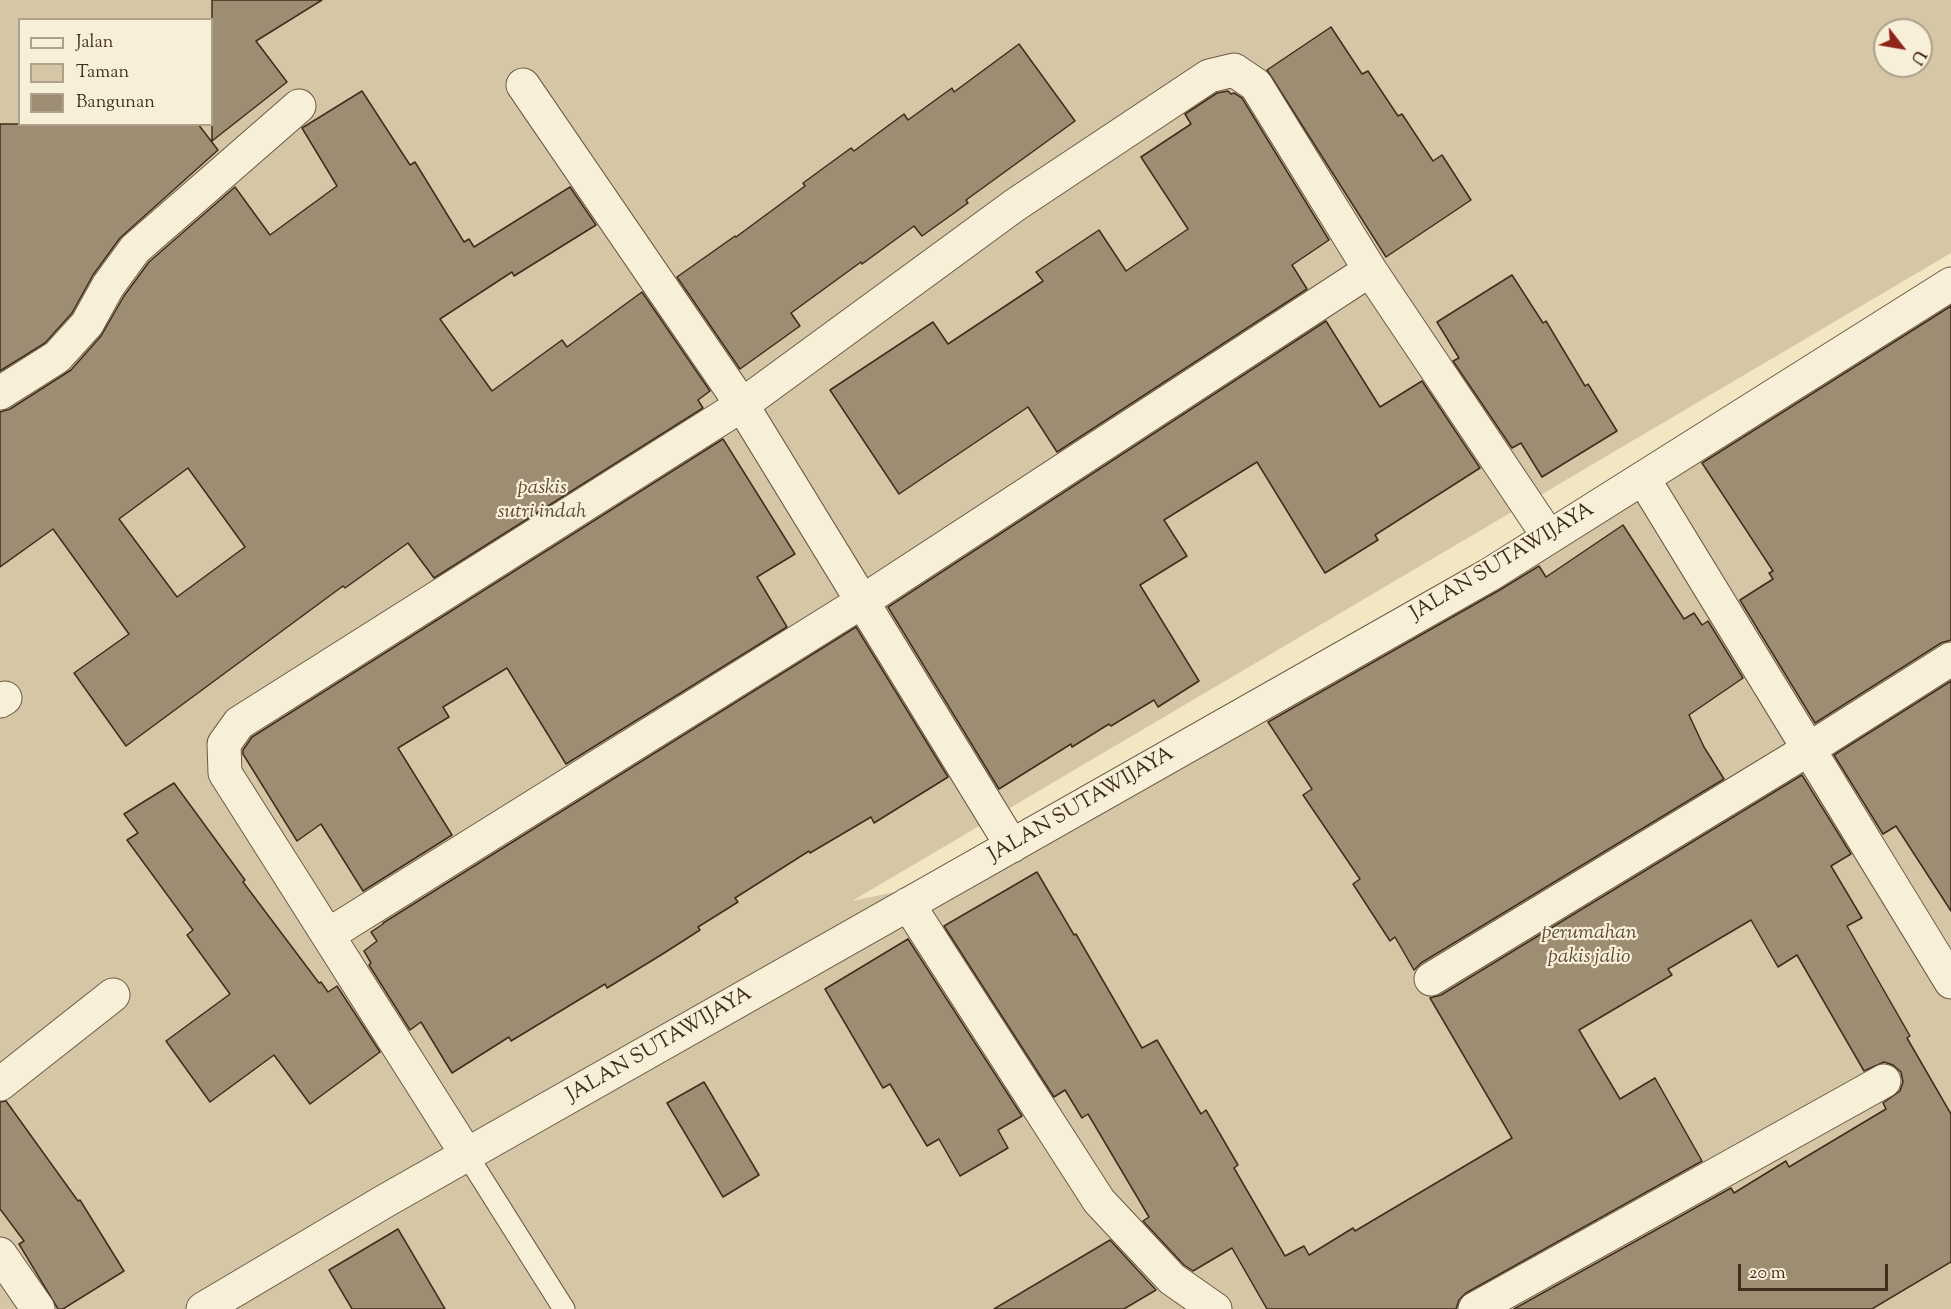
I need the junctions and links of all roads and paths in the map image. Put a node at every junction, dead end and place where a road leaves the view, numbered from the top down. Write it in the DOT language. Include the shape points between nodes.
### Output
graph roads {
  1 [pos="523,85"];
  2 [pos="299,106"];
  3 [pos="1370,270"];
  4 [pos="1951,284"];
  5 [pos="0,393"];
  6 [pos="742,405"];
  7 [pos="1643,478"];
  8 [pos="1549,537"];
  9 [pos="863,601"];
  10 [pos="1951,659"];
  11 [pos="1809,749"];
  12 [pos="1012,846"];
  13 [pos="908,904"];
  14 [pos="328,935"];
  15 [pos="1948,972"];
  16 [pos="1431,979"];
  17 [pos="112,995"];
  18 [pos="1884,1081"];
  19 [pos="0,1084"];
  20 [pos="467,1155"];
  21 [pos="0,1254"];
  22 [pos="38,1309"];
  23 [pos="202,1309"];
  24 [pos="564,1309"];
  25 [pos="1215,1309"];
  26 [pos="1475,1309"];
  1 -- 6 [label="street"];
  2 -- 5 [label="street" via="135,249 87,324 57,357"];
  3 -- 6 [label="street" via="1256,86 1234,70 1209,76 1015,205"];
  3 -- 8 [label="street"];
  3 -- 9 [label="street"];
  4 -- 7 [label="street, JALAN SUTAWIJAYA"];
  6 -- 9 [label="street"];
  6 -- 14 [label="street" via="239,723 224,744 225,773"];
  7 -- 8 [label="street, JALAN SUTAWIJAYA"];
  7 -- 11 [label="street"];
  8 -- 12 [label="street, JALAN SUTAWIJAYA"];
  9 -- 12 [label="street"];
  9 -- 14 [label="street"];
  10 -- 11 [label="street"];
  11 -- 15 [label="street"];
  11 -- 16 [label="street"];
  12 -- 13 [label="street, JALAN SUTAWIJAYA"];
  13 -- 20 [label="street, JALAN SUTAWIJAYA"];
  13 -- 25 [label="street" via="1099,1202 1172,1280"];
  14 -- 20 [label="street"];
  17 -- 19 [label="street"];
  18 -- 26 [label="street"];
  20 -- 23 [label="street, JALAN SUTAWIJAYA"];
  20 -- 24 [label="lane"];
  21 -- 22 [label="street"];
}
